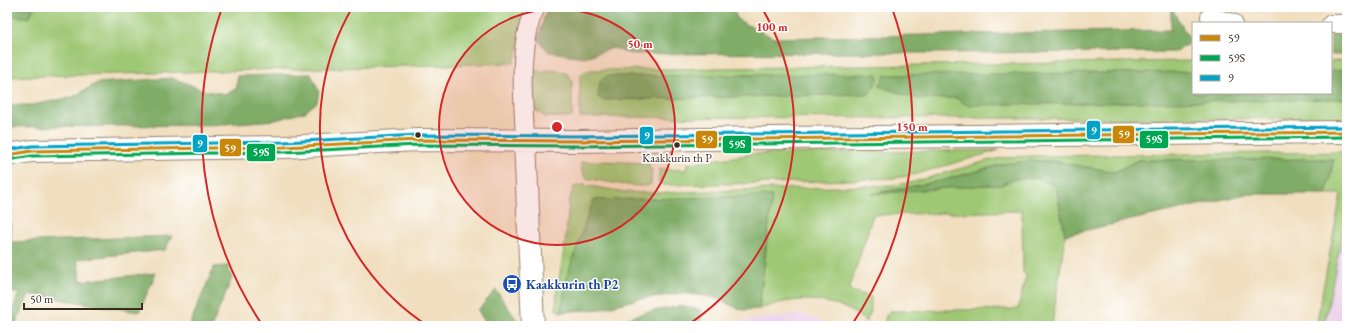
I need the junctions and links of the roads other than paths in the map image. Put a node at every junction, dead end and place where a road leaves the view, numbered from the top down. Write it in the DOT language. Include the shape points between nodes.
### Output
graph roads {
  1 [pos="536,7"];
  2 [pos="1210,17"];
  3 [pos="1229,22"];
  4 [pos="1332,24"];
  5 [pos="1347,24"];
  6 [pos="1347,132"];
  7 [pos="525,141"];
  8 [pos="7,155"];
  9 [pos="533,326"];
  1 -- 7 [label="street" via="527,33 523,67"];
  2 -- 3 [label="street"];
  4 -- 5 [label="street"];
  6 -- 7 [label="main road"];
  7 -- 8 [label="main road" via="418,140 284,147 32,151"];
  7 -- 9 [label="main road"];
}
